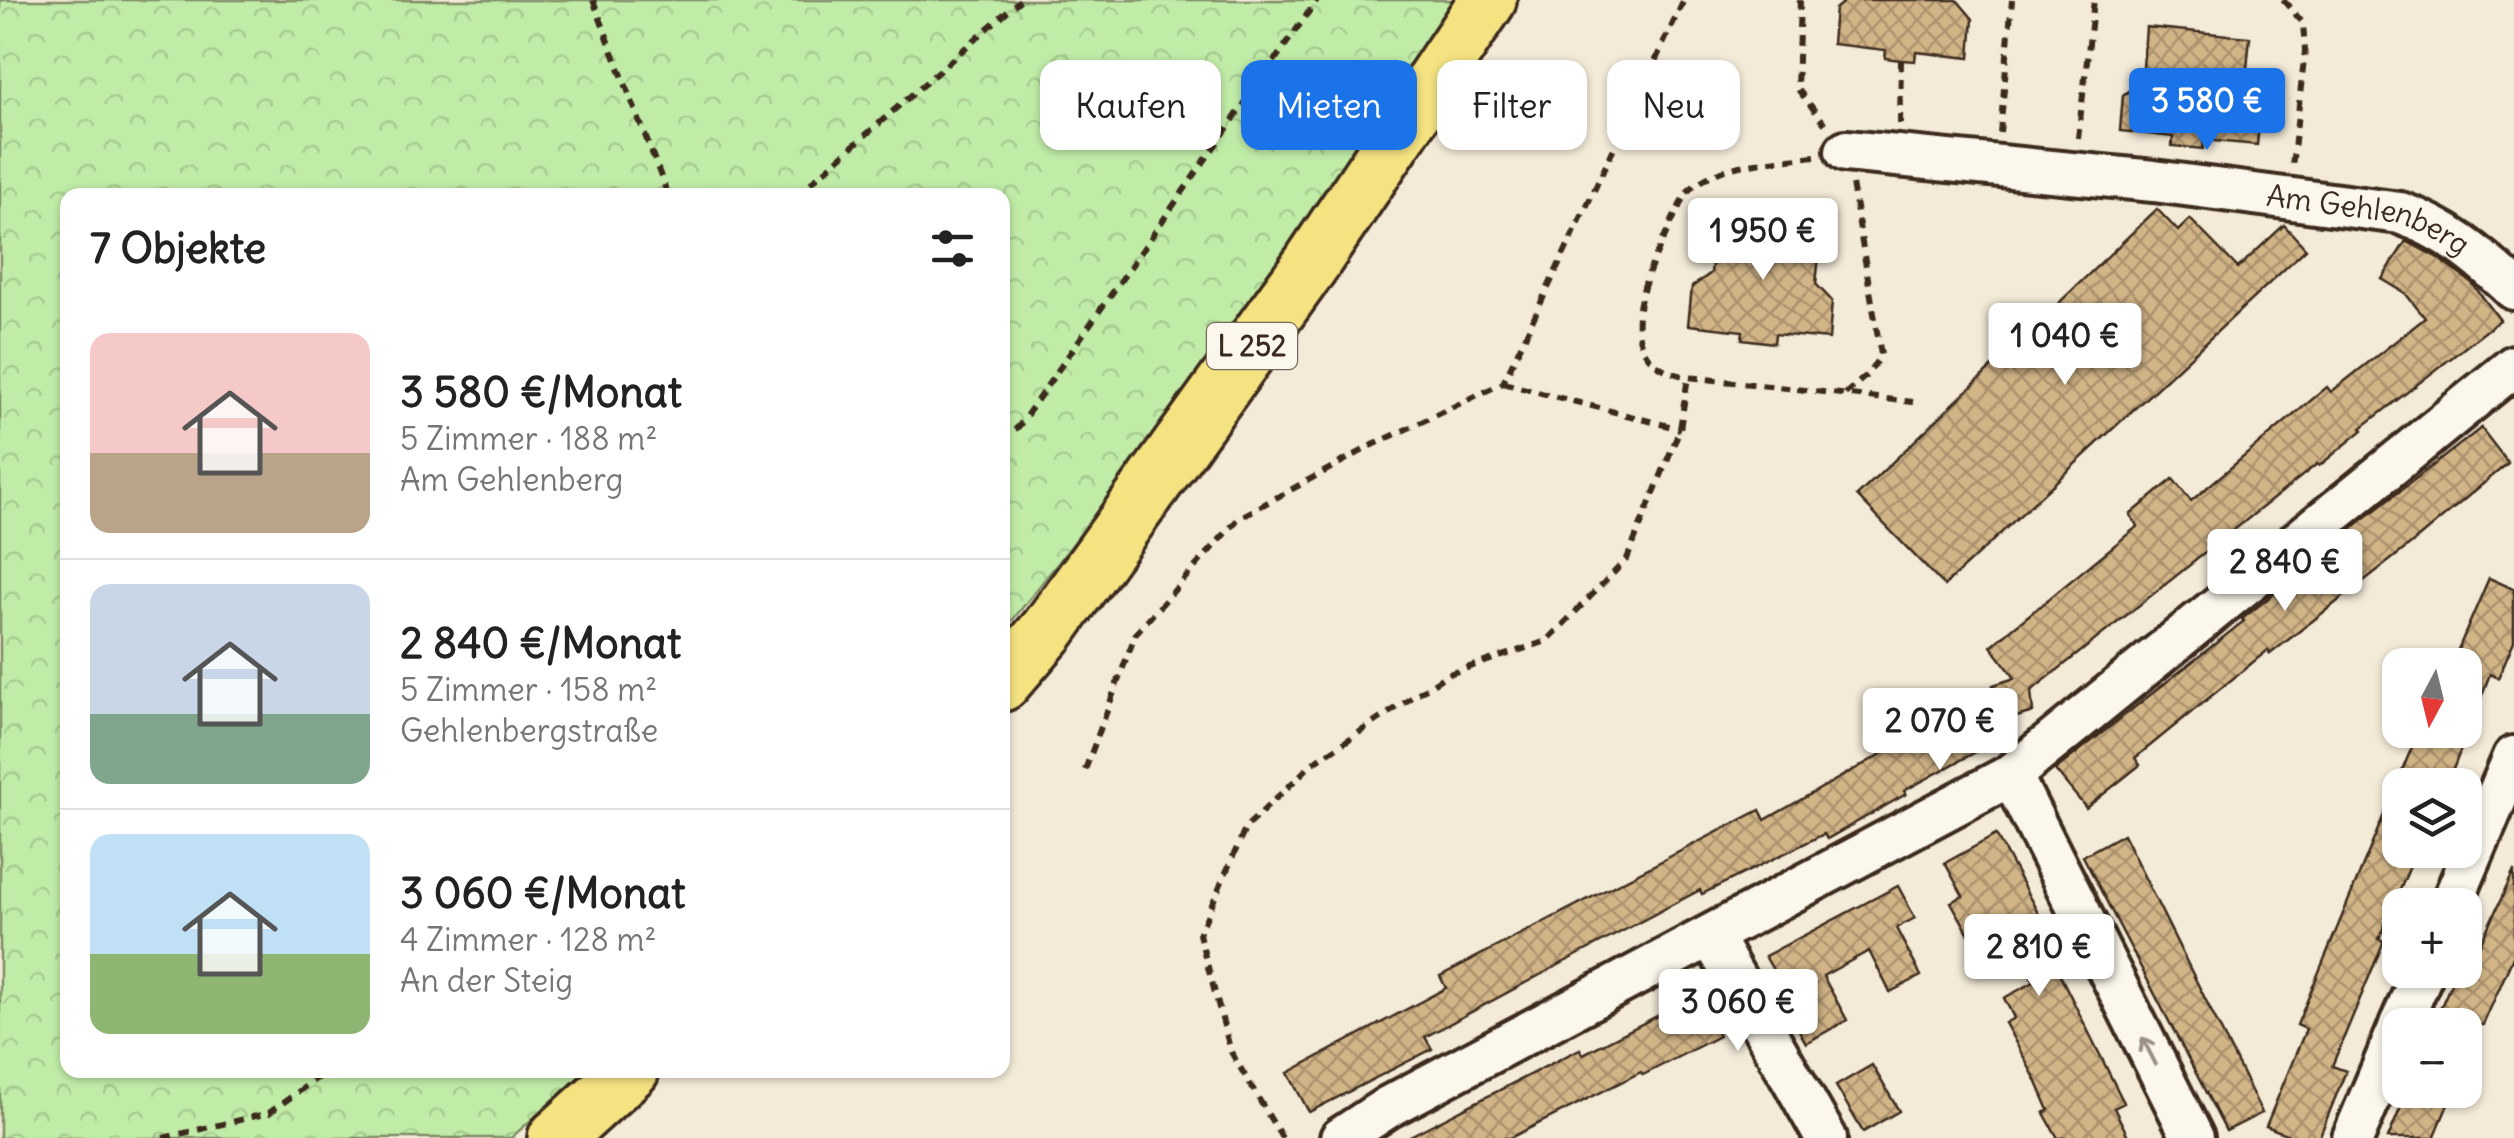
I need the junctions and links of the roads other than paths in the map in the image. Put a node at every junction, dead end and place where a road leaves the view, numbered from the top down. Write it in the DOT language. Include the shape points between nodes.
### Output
graph roads {
  1 [pos="1488,0"];
  2 [pos="1846,152"];
  3 [pos="2514,289"];
  4 [pos="2514,366"];
  5 [pos="1010,674"];
  6 [pos="2514,757"];
  7 [pos="2011,775"];
  8 [pos="2458,888"];
  9 [pos="1711,936"];
  10 [pos="2382,1069"];
  11 [pos="622,1078"];
  12 [pos="556,1138"];
  13 [pos="1341,1138"];
  14 [pos="1826,1138"];
  15 [pos="2193,1138"];
  16 [pos="2353,1138"];
  1 -- 5 [label="highway, L 252" via="1288,296"];
  2 -- 3 [label="street, Am Gehlenberg" via="2400,213 2432,224"];
  4 -- 7 [label="street"];
  6 -- 8 [label="street"];
  7 -- 9 [label="street"];
  15 -- 7 [label="street, one-way"];
  9 -- 13 [label="street"];
  9 -- 14 [label="street"];
  10 -- 16 [label="street"];
  11 -- 12 [label="highway"];
}
